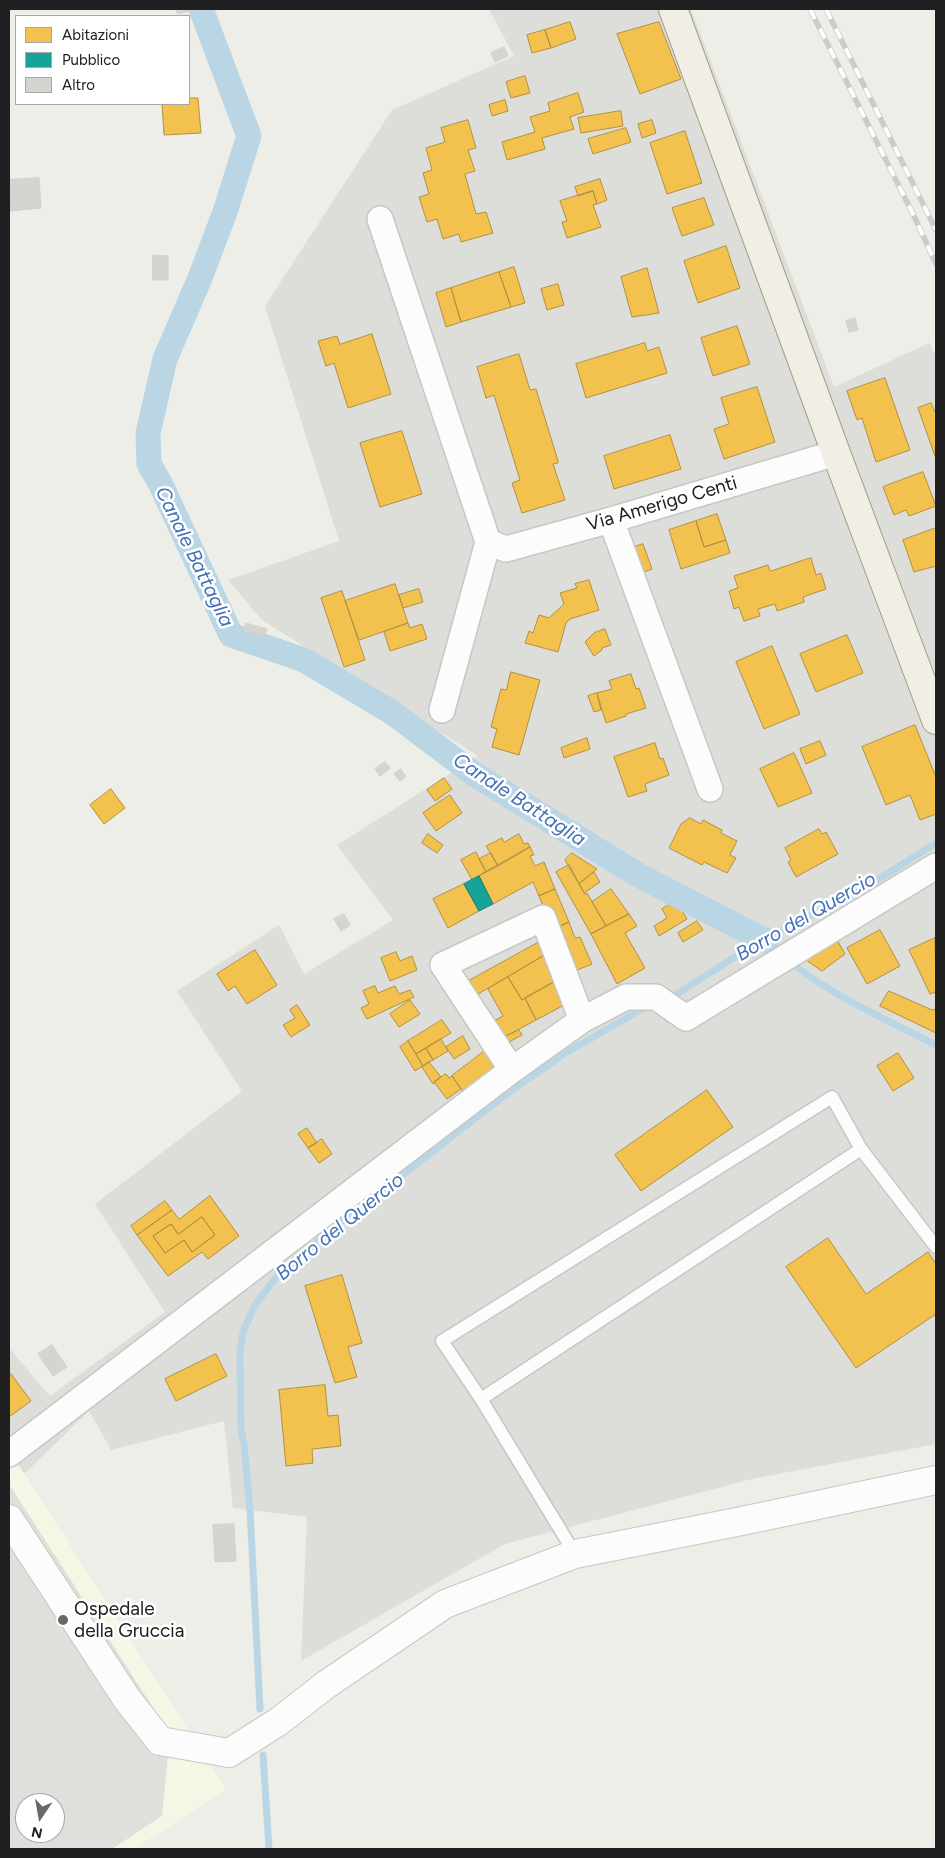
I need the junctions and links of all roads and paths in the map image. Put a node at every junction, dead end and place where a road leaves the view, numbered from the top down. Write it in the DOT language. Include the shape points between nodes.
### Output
graph roads {
  1 [pos="673,9"];
  2 [pos="380,219"];
  3 [pos="836,452"];
  4 [pos="611,520"];
  5 [pos="488,542"];
  6 [pos="442,710"];
  7 [pos="936,720"];
  8 [pos="710,789"];
  9 [pos="936,866"];
  10 [pos="582,1020"];
  11 [pos="512,1070"];
  12 [pos="861,1149"];
  13 [pos="936,1247"];
  14 [pos="481,1399"];
  15 [pos="9,1454"];
  16 [pos="936,1480"];
  17 [pos="9,1519"];
  18 [pos="575,1554"];
  1 -- 3 [label="main road"];
  2 -- 5 [label="street"];
  3 -- 4 [label="street, Via Amerigo Centi"];
  3 -- 7 [label="main road"];
  4 -- 5 [label="street, Via Amerigo Centi" via="506,549"];
  4 -- 8 [label="street"];
  5 -- 6 [label="street"];
  9 -- 10 [label="street" via="686,1018 656,997 626,997"];
  10 -- 11 [label="street"];
  10 -- 11 [label="street" via="543,918 443,965"];
  11 -- 15 [label="street"];
  12 -- 13 [label="lane"];
  12 -- 14 [label="lane"];
  12 -- 14 [label="lane" via="832,1097 442,1341"];
  14 -- 18 [label="lane"];
  16 -- 18 [label="street"];
  17 -- 18 [label="street" via="127,1699 160,1741 229,1753 445,1604"];
}
